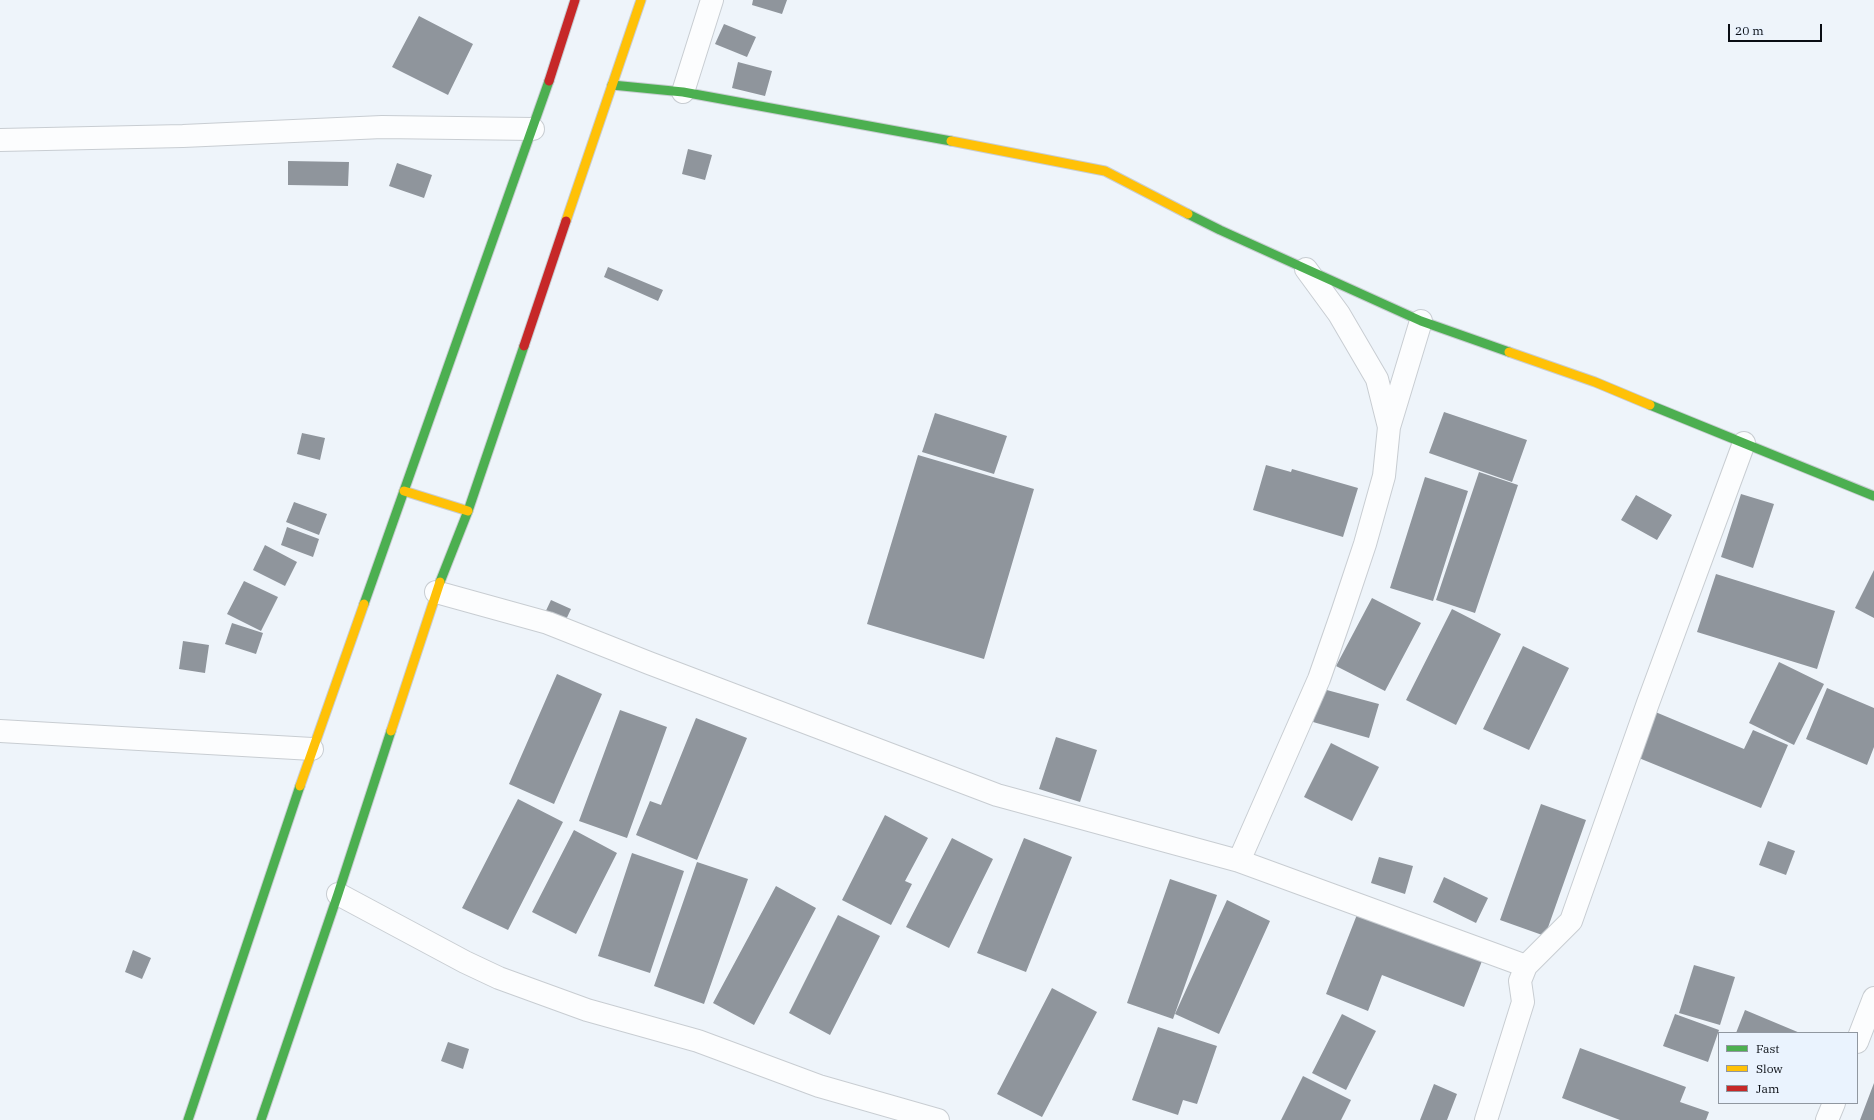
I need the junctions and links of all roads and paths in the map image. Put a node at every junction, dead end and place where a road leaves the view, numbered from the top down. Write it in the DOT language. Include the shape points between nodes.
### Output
graph roads {
  1 [pos="576,0"];
  2 [pos="641,0"];
  3 [pos="712,0"];
  4 [pos="612,85"];
  5 [pos="683,92"];
  6 [pos="533,129"];
  7 [pos="0,140"];
  8 [pos="1306,269"];
  9 [pos="1421,321"];
  10 [pos="1389,427"];
  11 [pos="1744,444"];
  12 [pos="404,491"];
  13 [pos="1874,496"];
  14 [pos="468,511"];
  15 [pos="436,592"];
  16 [pos="0,731"];
  17 [pos="312,749"];
  18 [pos="1239,861"];
  19 [pos="338,894"];
  20 [pos="1526,966"];
  21 [pos="1874,998"];
  22 [pos="1858,1039"];
  23 [pos="1834,1104"];
  24 [pos="188,1120"];
  25 [pos="261,1120"];
  26 [pos="938,1120"];
  27 [pos="1486,1120"];
  28 [pos="1827,1120"];
  1 -- 6 [label="main road"];
  2 -- 4 [label="main road"];
  3 -- 5 [label="street"];
  4 -- 5 [label="main road"];
  4 -- 14 [label="main road"];
  5 -- 8 [label="main road" via="1105,171 1220,230"];
  6 -- 7 [label="street" via="382,127 183,136"];
  6 -- 12 [label="main road"];
  8 -- 9 [label="main road"];
  8 -- 10 [label="street" via="1339,314 1377,380"];
  9 -- 10 [label="street"];
  9 -- 11 [label="main road" via="1595,382"];
  10 -- 18 [label="street" via="1384,476 1342,613 1318,679"];
  11 -- 13 [label="main road"];
  11 -- 20 [label="street" via="1648,703 1572,921"];
  12 -- 14 [label="main road"];
  12 -- 17 [label="main road"];
  14 -- 15 [label="main road"];
  15 -- 18 [label="street" via="548,623 997,795"];
  15 -- 19 [label="main road"];
  16 -- 17 [label="street"];
  17 -- 24 [label="main road"];
  18 -- 20 [label="street"];
  19 -- 25 [label="main road"];
  19 -- 26 [label="street" via="499,978 587,1010 698,1041 819,1086"];
  20 -- 27 [label="street" via="1520,981 1523,1002"];
  21 -- 22 [label="street"];
  23 -- 28 [label="street"];
}
